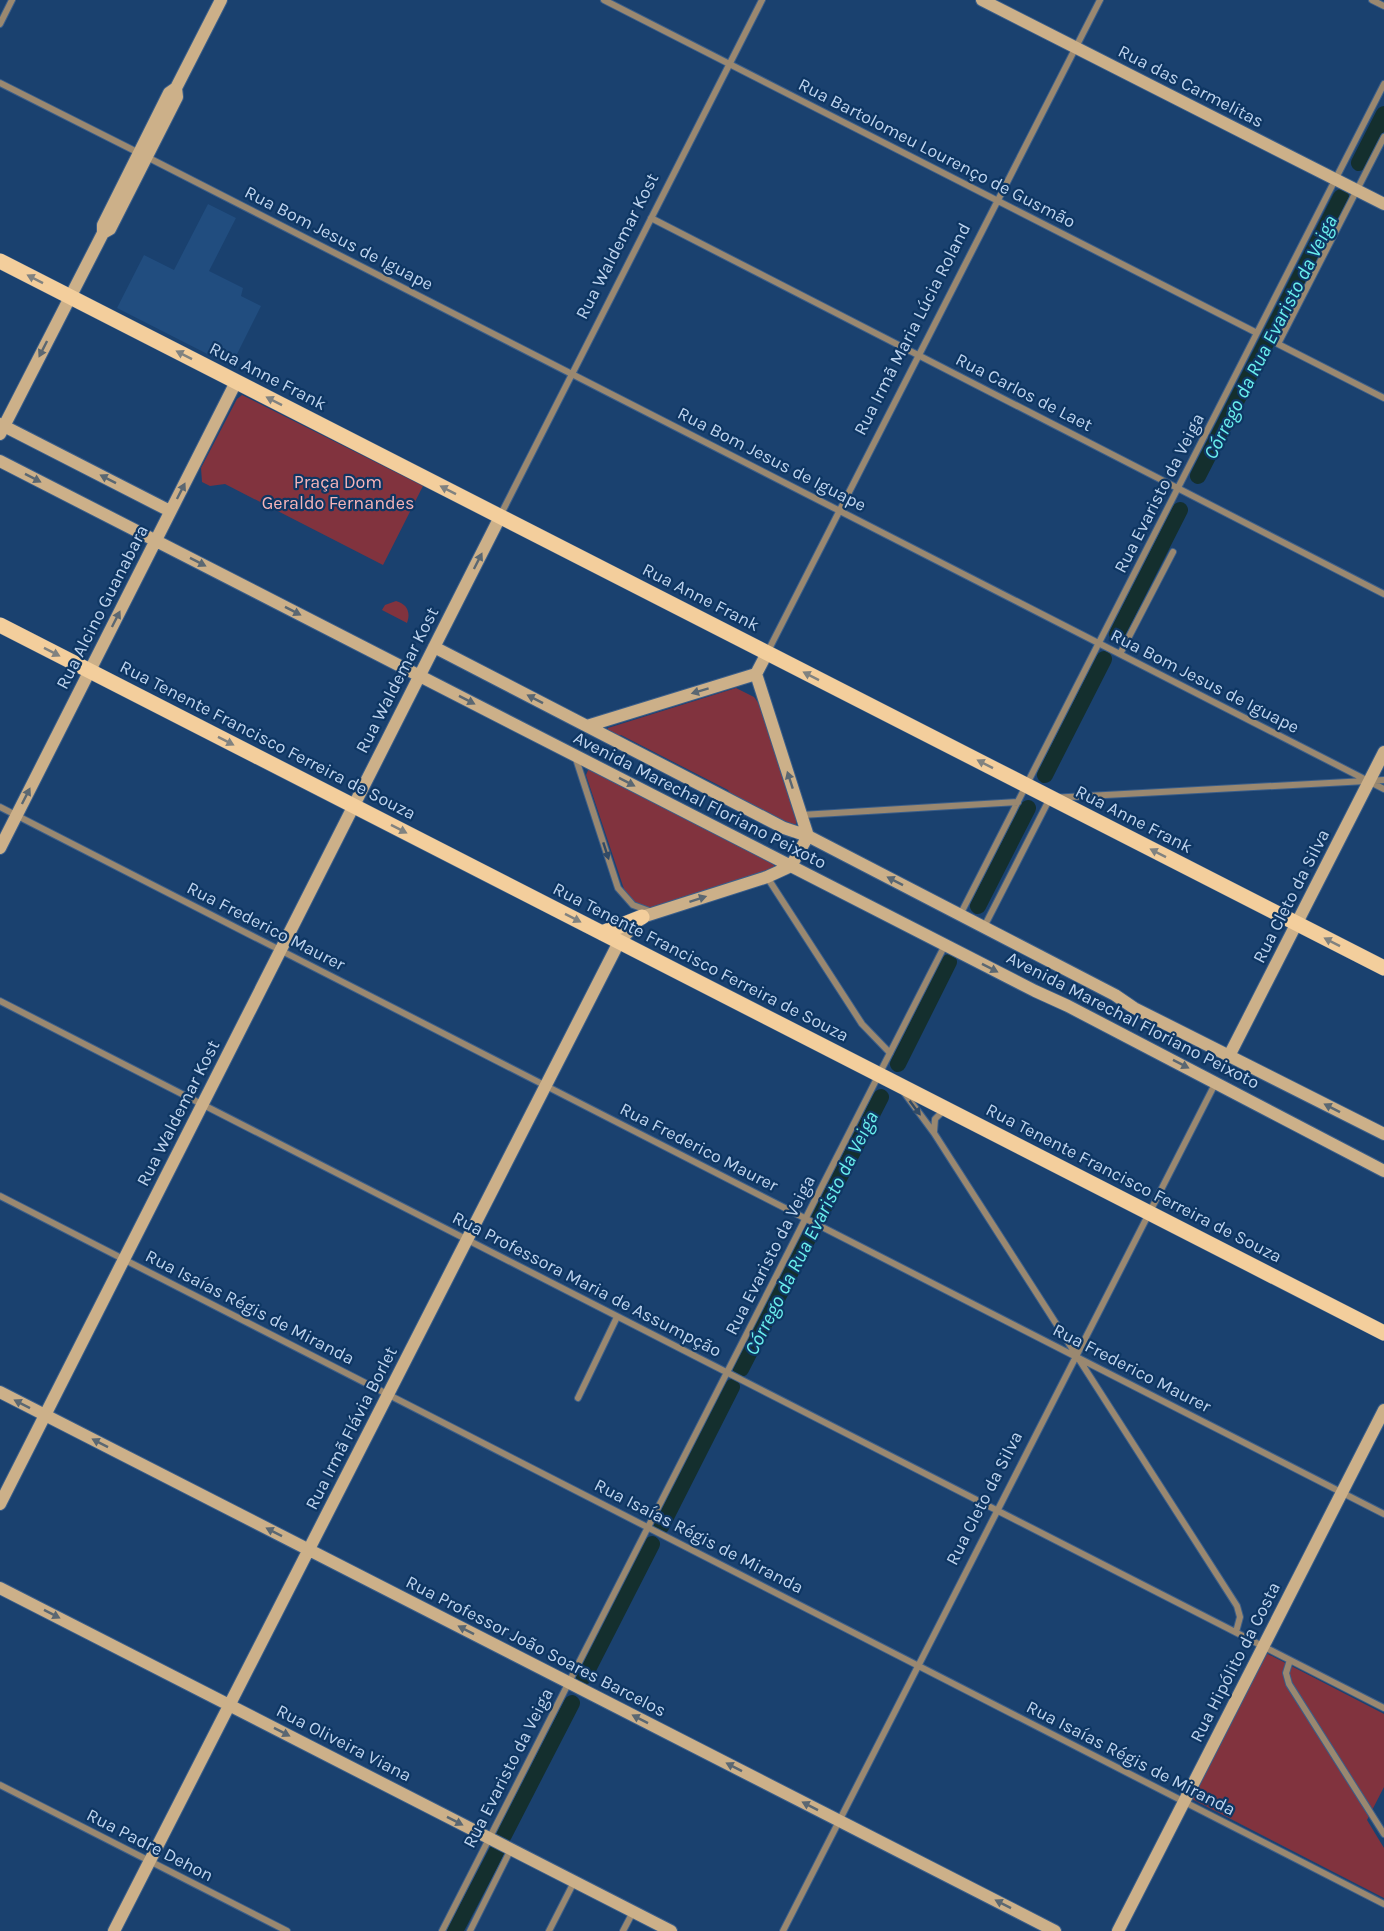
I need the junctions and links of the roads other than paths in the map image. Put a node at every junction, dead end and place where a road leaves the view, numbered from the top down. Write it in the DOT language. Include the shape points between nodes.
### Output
graph roads {
  1 [pos="12,0"];
  2 [pos="221,0"];
  3 [pos="604,0"];
  4 [pos="762,0"];
  5 [pos="982,0"];
  6 [pos="1100,0"];
  7 [pos="1372,0"];
  8 [pos="1384,6"];
  9 [pos="0,24"];
  10 [pos="1076,48"];
  11 [pos="729,64"];
  12 [pos="0,83"];
  13 [pos="1384,84"];
  14 [pos="1384,137"];
  15 [pos="143,155"];
  16 [pos="1336,179"];
  17 [pos="1357,190"];
  18 [pos="998,201"];
  19 [pos="1384,204"];
  20 [pos="651,218"];
  21 [pos="0,261"];
  22 [pos="69,297"];
  23 [pos="1257,333"];
  24 [pos="919,355"];
  25 [pos="572,374"];
  26 [pos="236,382"];
  27 [pos="1384,399"];
  28 [pos="1,428"];
  29 [pos="0,461"];
  30 [pos="1178,488"];
  31 [pos="840,510"];
  32 [pos="170,511"];
  33 [pos="500,517"];
  34 [pos="156,540"];
  35 [pos="1173,552"];
  36 [pos="1384,594"];
  37 [pos="0,625"];
  38 [pos="1099,643"];
  39 [pos="434,647"];
  40 [pos="767,653"];
  41 [pos="1120,654"];
  42 [pos="90,671"];
  43 [pos="756,674"];
  44 [pos="419,676"];
  45 [pos="587,726"];
  46 [pos="1384,752"];
  47 [pos="575,756"];
  48 [pos="1384,780"];
  49 [pos="1369,781"];
  50 [pos="1026,786"];
  51 [pos="1384,789"];
  52 [pos="1050,798"];
  53 [pos="1018,802"];
  54 [pos="353,806"];
  55 [pos="0,807"];
  56 [pos="16,815"];
  57 [pos="801,815"];
  58 [pos="808,836"];
  59 [pos="0,848"];
  60 [pos="791,866"];
  61 [pos="767,877"];
  62 [pos="649,914"];
  63 [pos="960,915"];
  64 [pos="1297,924"];
  65 [pos="984,927"];
  66 [pos="603,933"];
  67 [pos="619,942"];
  68 [pos="945,945"];
  69 [pos="280,950"];
  70 [pos="1384,968"];
  71 [pos="0,1001"];
  72 [pos="890,1053"];
  73 [pos="1229,1056"];
  74 [pos="879,1075"];
  75 [pos="1216,1082"];
  76 [pos="897,1084"];
  77 [pos="546,1086"];
  78 [pos="202,1104"];
  79 [pos="946,1109"];
  80 [pos="934,1133"];
  81 [pos="1384,1134"];
  82 [pos="1384,1171"];
  83 [pos="0,1196"];
  84 [pos="1149,1213"];
  85 [pos="808,1220"];
  86 [pos="467,1240"];
  87 [pos="124,1259"];
  88 [pos="617,1317"];
  89 [pos="1384,1333"];
  90 [pos="1076,1357"];
  91 [pos="727,1372"];
  92 [pos="0,1392"];
  93 [pos="388,1394"];
  94 [pos="578,1398"];
  95 [pos="1384,1410"];
  96 [pos="45,1415"];
  97 [pos="1342,1492"];
  98 [pos="0,1504"];
  99 [pos="998,1510"];
  100 [pos="1384,1514"];
  101 [pos="648,1527"];
  102 [pos="309,1550"];
  103 [pos="0,1588"];
  104 [pos="1236,1632"];
  105 [pos="1263,1646"];
  106 [pos="1290,1660"];
  107 [pos="918,1666"];
  108 [pos="568,1683"];
  109 [pos="230,1705"];
  110 [pos="1384,1708"];
  111 [pos="0,1785"];
  112 [pos="1184,1802"];
  113 [pos="839,1821"];
  114 [pos="1384,1834"];
  115 [pos="489,1838"];
  116 [pos="512,1849"];
  117 [pos="150,1861"];
  118 [pos="574,1881"];
  119 [pos="1384,1904"];
  120 [pos="633,1911"];
  121 [pos="114,1931"];
  122 [pos="286,1931"];
  123 [pos="442,1931"];
  124 [pos="470,1931"];
  125 [pos="549,1931"];
  126 [pos="623,1931"];
  127 [pos="671,1931"];
  128 [pos="783,1931"];
  129 [pos="1055,1931"];
  130 [pos="1118,1931"];
  1 -- 9 [label="street"];
  2 -- 15 [label="street" via="176,88 177,97"];
  3 -- 11 [label="street, Rua Bartolomeu Lourenço de Gusmão"];
  4 -- 11 [label="street, Rua Waldemar Kost"];
  5 -- 10 [label="street, Rua das Carmelitas"];
  6 -- 10 [label="street, Rua Irmã Maria Lúcia Roland"];
  7 -- 8 [label="street"];
  10 -- 16 [label="street, Rua das Carmelitas"];
  10 -- 18 [label="street, Rua Irmã Maria Lúcia Roland"];
  11 -- 18 [label="street, Rua Bartolomeu Lourenço de Gusmão"];
  11 -- 20 [label="street, Rua Waldemar Kost"];
  12 -- 15 [label="street, Rua Bom Jesus de Iguape"];
  13 -- 16 [label="street, Rua Evaristo da Veiga"];
  14 -- 17 [label="street"];
  15 -- 22 [label="street" via="111,229 103,233"];
  15 -- 25 [label="street, Rua Bom Jesus de Iguape"];
  16 -- 17 [label="street, Rua das Carmelitas"];
  16 -- 23 [label="street, Rua Evaristo da Veiga"];
  17 -- 19 [label="street, Rua das Carmelitas"];
  17 -- 27 [label="street" via="1278,345"];
  18 -- 23 [label="street, Rua Bartolomeu Lourenço de Gusmão"];
  18 -- 24 [label="street, Rua Irmã Maria Lúcia Roland"];
  20 -- 24 [label="street, Rua Carlos de Laet"];
  20 -- 25 [label="street, Rua Waldemar Kost"];
  22 -- 21 [label="main road, Rua Anne Frank, one-way"];
  26 -- 22 [label="main road, Rua Anne Frank, one-way"];
  22 -- 28 [label="street, one-way"];
  23 -- 30 [label="street, Rua Evaristo da Veiga"];
  24 -- 30 [label="street, Rua Carlos de Laet"];
  24 -- 31 [label="street, Rua Irmã Maria Lúcia Roland"];
  25 -- 31 [label="street, Rua Bom Jesus de Iguape"];
  25 -- 33 [label="street, Rua Waldemar Kost"];
  32 -- 26 [label="street, Rua Alcino Guanabara, one-way"];
  33 -- 26 [label="main road, Rua Anne Frank, one-way"];
  32 -- 28 [label="street, one-way"];
  29 -- 34 [label="street, Avenida Marechal Floriano Peixoto, one-way"];
  30 -- 36 [label="street, Rua Carlos de Laet"];
  30 -- 38 [label="street, Rua Evaristo da Veiga"];
  31 -- 38 [label="street, Rua Bom Jesus de Iguape"];
  31 -- 40 [label="street, Rua Irmã Maria Lúcia Roland"];
  32 -- 34 [label="street, Rua Alcino Guanabara"];
  39 -- 33 [label="street, Rua Waldemar Kost, one-way"];
  33 -- 40 [label="main road, Rua Anne Frank"];
  42 -- 34 [label="street, Rua Alcino Guanabara, one-way"];
  34 -- 44 [label="street, Avenida Marechal Floriano Peixoto, one-way"];
  35 -- 41 [label="street"];
  37 -- 42 [label="main road, Rua Tenente Francisco Ferreira de Souza, one-way"];
  38 -- 41 [label="street, Rua Bom Jesus de Iguape"];
  38 -- 50 [label="street, Rua Evaristo da Veiga"];
  39 -- 44 [label="street, Rua Waldemar Kost"];
  45 -- 39 [label="street, Avenida Marechal Floriano Peixoto, one-way"];
  40 -- 43 [label="street, Rua Irmã Maria Lúcia Roland"];
  50 -- 40 [label="main road, Rua Anne Frank, one-way"];
  41 -- 49 [label="street, Rua Bom Jesus de Iguape"];
  42 -- 54 [label="main road, Rua Tenente Francisco Ferreira de Souza, one-way"];
  56 -- 42 [label="street, Rua Alcino Guanabara, one-way"];
  43 -- 45 [label="street, one-way"];
  57 -- 43 [label="street, one-way"];
  44 -- 47 [label="street, Avenida Marechal Floriano Peixoto, one-way"];
  44 -- 54 [label="street, Rua Waldemar Kost"];
  45 -- 58 [label="street, Avenida Marechal Floriano Peixoto" via="784,828"];
  46 -- 49 [label="street, Rua Cleto da Silva"];
  47 -- 60 [label="street, Avenida Marechal Floriano Peixoto, one-way"];
  47 -- 62 [label="street, one-way" via="618,888 633,905"];
  48 -- 49 [label="street"];
  49 -- 51 [label="street, Rua Bom Jesus de Iguape"];
  49 -- 52 [label="street"];
  49 -- 64 [label="street, Rua Cleto da Silva"];
  50 -- 52 [label="main road, Rua Anne Frank"];
  50 -- 53 [label="street, Rua Evaristo da Veiga"];
  64 -- 52 [label="main road, Rua Anne Frank, one-way"];
  52 -- 65 [label="street"];
  53 -- 57 [label="street"];
  53 -- 63 [label="street, Rua Evaristo da Veiga"];
  54 -- 66 [label="main road, Rua Tenente Francisco Ferreira de Souza, one-way"];
  54 -- 69 [label="street, Rua Waldemar Kost"];
  55 -- 56 [label="street, Rua Frederico Maurer"];
  56 -- 59 [label="street, Rua Alcino Guanabara"];
  56 -- 69 [label="street, Rua Frederico Maurer"];
  57 -- 58 [label="street"];
  58 -- 60 [label="street"];
  63 -- 58 [label="street, Avenida Marechal Floriano Peixoto, one-way"];
  60 -- 61 [label="street"];
  60 -- 68 [label="street, Avenida Marechal Floriano Peixoto"];
  62 -- 61 [label="street, one-way"];
  61 -- 72 [label="street" via="862,1024"];
  62 -- 66 [label="main road"];
  62 -- 67 [label="street, Rua Irmã Flávia Borlet"];
  63 -- 65 [label="street, Avenida Marechal Floriano Peixoto"];
  70 -- 64 [label="main road, Rua Anne Frank, one-way"];
  64 -- 73 [label="street, Rua Cleto da Silva"];
  65 -- 73 [label="street, Avenida Marechal Floriano Peixoto"];
  66 -- 67 [label="main road, Rua Tenente Francisco Ferreira de Souza"];
  67 -- 74 [label="main road, Rua Tenente Francisco Ferreira de Souza"];
  67 -- 77 [label="street, Rua Irmã Flávia Borlet"];
  68 -- 72 [label="street, Rua Evaristo da Veiga"];
  68 -- 75 [label="street, Avenida Marechal Floriano Peixoto, one-way"];
  69 -- 77 [label="street, Rua Frederico Maurer"];
  69 -- 78 [label="street, Rua Waldemar Kost"];
  71 -- 78 [label="street, Rua Professora Maria de Assumpção"];
  72 -- 74 [label="street, Rua Evaristo da Veiga"];
  81 -- 73 [label="street, Avenida Marechal Floriano Peixoto, one-way"];
  74 -- 76 [label="main road, Rua Tenente Francisco Ferreira de Souza"];
  74 -- 85 [label="street, Rua Evaristo da Veiga"];
  75 -- 82 [label="street, Avenida Marechal Floriano Peixoto"];
  75 -- 84 [label="street, Rua Cleto da Silva"];
  76 -- 79 [label="main road, Rua Tenente Francisco Ferreira de Souza"];
  76 -- 80 [label="street, one-way"];
  77 -- 85 [label="street, Rua Frederico Maurer"];
  77 -- 86 [label="street, Rua Irmã Flávia Borlet"];
  78 -- 86 [label="street, Rua Professora Maria de Assumpção"];
  78 -- 87 [label="street, Rua Waldemar Kost"];
  79 -- 80 [label="street" via="935,1119"];
  79 -- 84 [label="main road, Rua Tenente Francisco Ferreira de Souza"];
  80 -- 90 [label="street"];
  83 -- 87 [label="street, Rua Isaías Régis de Miranda"];
  84 -- 89 [label="main road, Rua Tenente Francisco Ferreira de Souza"];
  84 -- 90 [label="street, Rua Cleto da Silva"];
  85 -- 90 [label="street, Rua Frederico Maurer"];
  85 -- 91 [label="street, Rua Evaristo da Veiga"];
  86 -- 88 [label="street, Rua Professora Maria de Assumpção"];
  86 -- 93 [label="street, Rua Irmã Flávia Borlet"];
  87 -- 93 [label="street, Rua Isaías Régis de Miranda"];
  87 -- 96 [label="street, Rua Waldemar Kost"];
  88 -- 91 [label="street, Rua Professora Maria de Assumpção"];
  88 -- 94 [label="street"];
  90 -- 97 [label="street, Rua Frederico Maurer"];
  90 -- 99 [label="street, Rua Cleto da Silva"];
  90 -- 104 [label="street" via="1237,1606 1240,1617"];
  91 -- 99 [label="street, Rua Professora Maria de Assumpção"];
  91 -- 101 [label="street, Rua Evaristo da Veiga"];
  96 -- 92 [label="street, Rua Professor João Soares Barcelos, one-way"];
  93 -- 101 [label="street, Rua Isaías Régis de Miranda"];
  93 -- 102 [label="street, Rua Irmã Flávia Borlet"];
  95 -- 97 [label="street, Rua Hipólito da Costa"];
  96 -- 98 [label="street, Rua Waldemar Kost"];
  102 -- 96 [label="street, Rua Professor João Soares Barcelos, one-way"];
  97 -- 100 [label="street, Rua Frederico Maurer"];
  97 -- 105 [label="street, Rua Hipólito da Costa"];
  99 -- 104 [label="street, Rua Professora Maria de Assumpção"];
  99 -- 107 [label="street, Rua Cleto da Silva"];
  101 -- 107 [label="street, Rua Isaías Régis de Miranda"];
  101 -- 108 [label="street, Rua Evaristo da Veiga"];
  108 -- 102 [label="street, Rua Professor João Soares Barcelos, one-way"];
  102 -- 109 [label="street, Rua Irmã Flávia Borlet"];
  103 -- 109 [label="street, Rua Oliveira Viana, one-way"];
  104 -- 105 [label="street, Rua Professora Maria de Assumpção"];
  105 -- 106 [label="street, Rua Professora Maria de Assumpção"];
  105 -- 112 [label="street, Rua Hipólito da Costa"];
  106 -- 110 [label="street, Rua Professora Maria de Assumpção"];
  106 -- 114 [label="street" via="1289,1684"];
  107 -- 112 [label="street, Rua Isaías Régis de Miranda"];
  107 -- 113 [label="street, Rua Cleto da Silva"];
  113 -- 108 [label="street, Rua Professor João Soares Barcelos, one-way"];
  108 -- 115 [label="street, Rua Evaristo da Veiga"];
  109 -- 115 [label="street, Rua Oliveira Viana, one-way"];
  109 -- 117 [label="street, Rua Irmã Flávia Borlet"];
  111 -- 117 [label="street, Rua Padre Dehon"];
  112 -- 119 [label="street, Rua Isaías Régis de Miranda"];
  112 -- 130 [label="street, Rua Hipólito da Costa"];
  113 -- 128 [label="street, Rua Cleto da Silva"];
  129 -- 113 [label="street, Rua Professor João Soares Barcelos, one-way"];
  115 -- 116 [label="street, Rua Oliveira Viana"];
  115 -- 123 [label="street, Rua Evaristo da Veiga"];
  116 -- 118 [label="street, Rua Oliveira Viana"];
  116 -- 124 [label="street"];
  117 -- 121 [label="street, Rua Irmã Flávia Borlet"];
  117 -- 122 [label="street, Rua Padre Dehon"];
  118 -- 120 [label="street, Rua Oliveira Viana"];
  118 -- 125 [label="street"];
  120 -- 126 [label="street"];
  120 -- 127 [label="street, Rua Oliveira Viana"];
}
